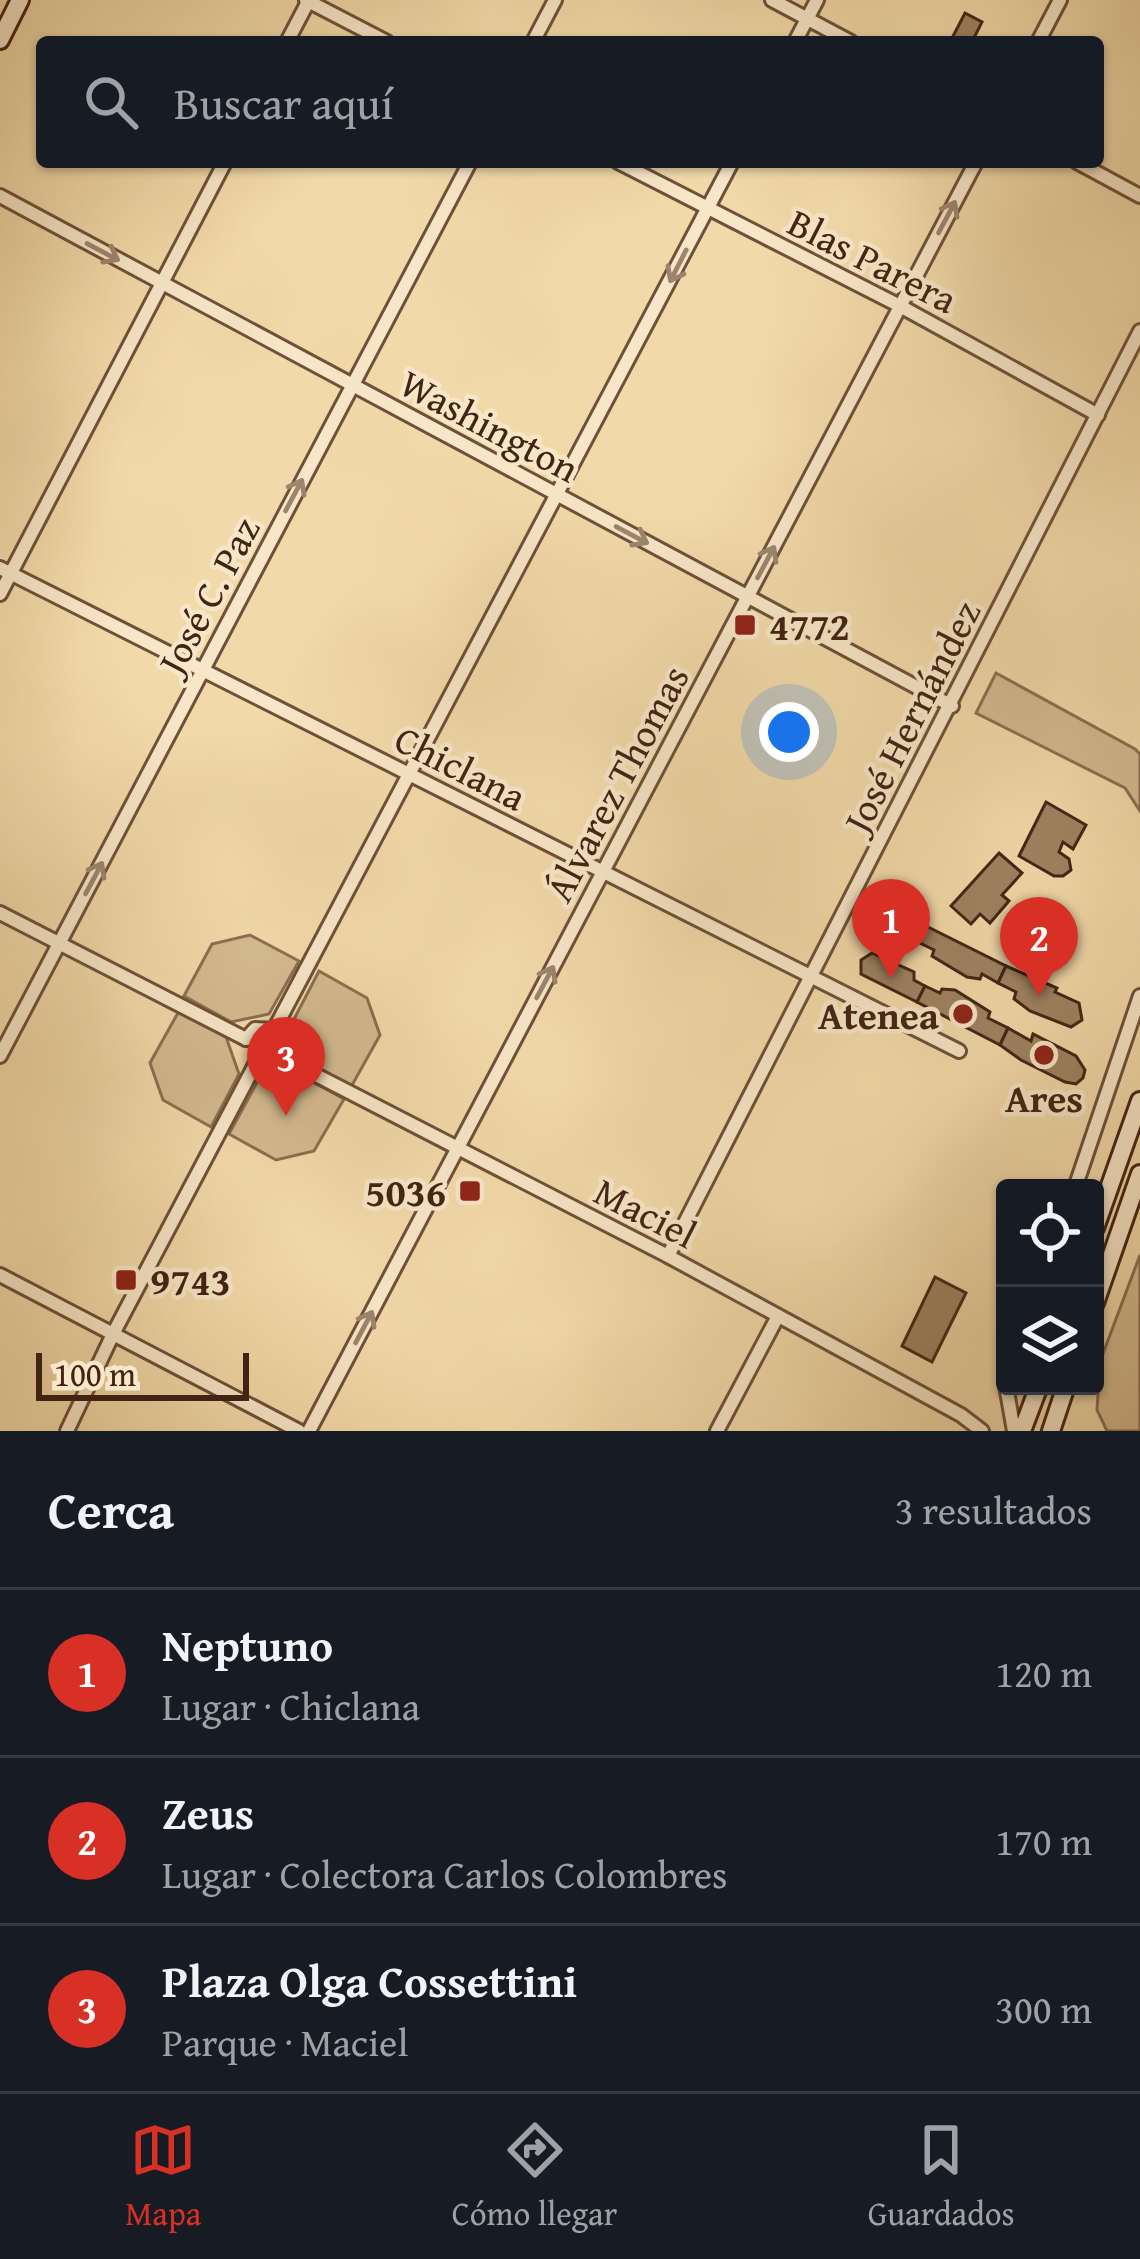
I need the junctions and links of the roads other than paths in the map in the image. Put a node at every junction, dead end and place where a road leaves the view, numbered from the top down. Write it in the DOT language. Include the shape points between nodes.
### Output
graph roads {
  1 [pos="20,0"];
  2 [pos="308,0"];
  3 [pos="555,0"];
  4 [pos="772,0"];
  5 [pos="817,0"];
  6 [pos="1060,0"];
  7 [pos="807,19"];
  8 [pos="290,36"];
  9 [pos="376,36"];
  10 [pos="535,36"];
  11 [pos="798,36"];
  12 [pos="840,36"];
  13 [pos="1042,36"];
  14 [pos="0,40"];
  15 [pos="222,168"];
  16 [pos="467,168"];
  17 [pos="629,168"];
  18 [pos="729,168"];
  19 [pos="973,168"];
  20 [pos="1088,168"];
  21 [pos="0,196"];
  22 [pos="1140,196"];
  23 [pos="708,209"];
  24 [pos="162,284"];
  25 [pos="900,306"];
  26 [pos="1140,331"];
  27 [pos="352,385"];
  28 [pos="1098,415"];
  29 [pos="559,496"];
  30 [pos="6,570"];
  31 [pos="0,595"];
  32 [pos="747,597"];
  33 [pos="202,670"];
  34 [pos="952,706"];
  35 [pos="409,773"];
  36 [pos="603,873"];
  37 [pos="0,913"];
  38 [pos="60,942"];
  39 [pos="808,978"];
  40 [pos="1140,996"];
  41 [pos="274,1030"];
  42 [pos="247,1039"];
  43 [pos="959,1051"];
  44 [pos="278,1055"];
  45 [pos="0,1056"];
  46 [pos="257,1060"];
  47 [pos="1140,1101"];
  48 [pos="458,1149"];
  49 [pos="1140,1174"];
  50 [pos="1079,1179"];
  51 [pos="1104,1203"];
  52 [pos="668,1256"];
  53 [pos="0,1275"];
  54 [pos="1101,1287"];
  55 [pos="778,1316"];
  56 [pos="113,1334"];
  57 [pos="1009,1395"];
  58 [pos="1035,1395"];
  59 [pos="1063,1395"];
  60 [pos="961,1415"];
  61 [pos="67,1431"];
  62 [pos="299,1431"];
  63 [pos="310,1431"];
  64 [pos="717,1431"];
  65 [pos="969,1431"];
  66 [pos="982,1431"];
  67 [pos="1018,1431"];
  68 [pos="1051,1431"];
  1 -- 14 [label="main road"];
  2 -- 8 [label="street"];
  2 -- 9 [label="street"];
  3 -- 10 [label="street"];
  4 -- 7 [label="street"];
  5 -- 7 [label="street"];
  6 -- 13 [label="street"];
  7 -- 11 [label="street"];
  7 -- 12 [label="street"];
  15 -- 24 [label="street"];
  16 -- 27 [label="street, José C. Paz"];
  17 -- 23 [label="street, Blas Parera"];
  18 -- 23 [label="street"];
  25 -- 19 [label="street, Álvarez Thomas, one-way"];
  20 -- 22 [label="street"];
  21 -- 24 [label="street, Washington, one-way"];
  23 -- 25 [label="street, Blas Parera"];
  23 -- 29 [label="street, one-way"];
  24 -- 27 [label="street, Washington"];
  24 -- 30 [label="street"];
  25 -- 28 [label="street, Blas Parera"];
  32 -- 25 [label="street, Álvarez Thomas, one-way"];
  26 -- 28 [label="street, José Hernández"];
  27 -- 29 [label="street, Washington"];
  33 -- 27 [label="street, José C. Paz, one-way"];
  28 -- 34 [label="street, José Hernández"];
  29 -- 32 [label="street, Washington, one-way"];
  29 -- 35 [label="street"];
  30 -- 31 [label="street"];
  30 -- 33 [label="street, Chiclana"];
  32 -- 34 [label="street, Washington"];
  32 -- 36 [label="street, Álvarez Thomas"];
  33 -- 35 [label="street, Chiclana"];
  38 -- 33 [label="street, José C. Paz, one-way"];
  34 -- 39 [label="street, José Hernández"];
  35 -- 36 [label="street, Chiclana"];
  35 -- 41 [label="street"];
  36 -- 39 [label="street, Chiclana"];
  48 -- 36 [label="street, Álvarez Thomas, one-way"];
  37 -- 38 [label="street"];
  38 -- 42 [label="street"];
  38 -- 45 [label="street, José C. Paz"];
  39 -- 43 [label="street, Chiclana"];
  39 -- 52 [label="street, José Hernández"];
  40 -- 50 [label="street"];
  41 -- 42 [label="street" via="255,1028"];
  41 -- 44 [label="street"];
  42 -- 46 [label="street"];
  44 -- 46 [label="street"];
  44 -- 48 [label="street, Maciel"];
  46 -- 56 [label="street"];
  47 -- 51 [label="main road"];
  48 -- 52 [label="street, Maciel"];
  63 -- 48 [label="street, Álvarez Thomas, one-way"];
  49 -- 54 [label="main road"];
  52 -- 55 [label="street, Maciel"];
  53 -- 56 [label="street"];
  55 -- 60 [label="street, Maciel"];
  55 -- 64 [label="street"];
  56 -- 61 [label="street"];
  56 -- 62 [label="street"];
  57 -- 67 [label="street"];
  58 -- 67 [label="main road"];
  59 -- 68 [label="main road"];
  60 -- 65 [label="street"];
  60 -- 66 [label="street, Maciel"];
}
